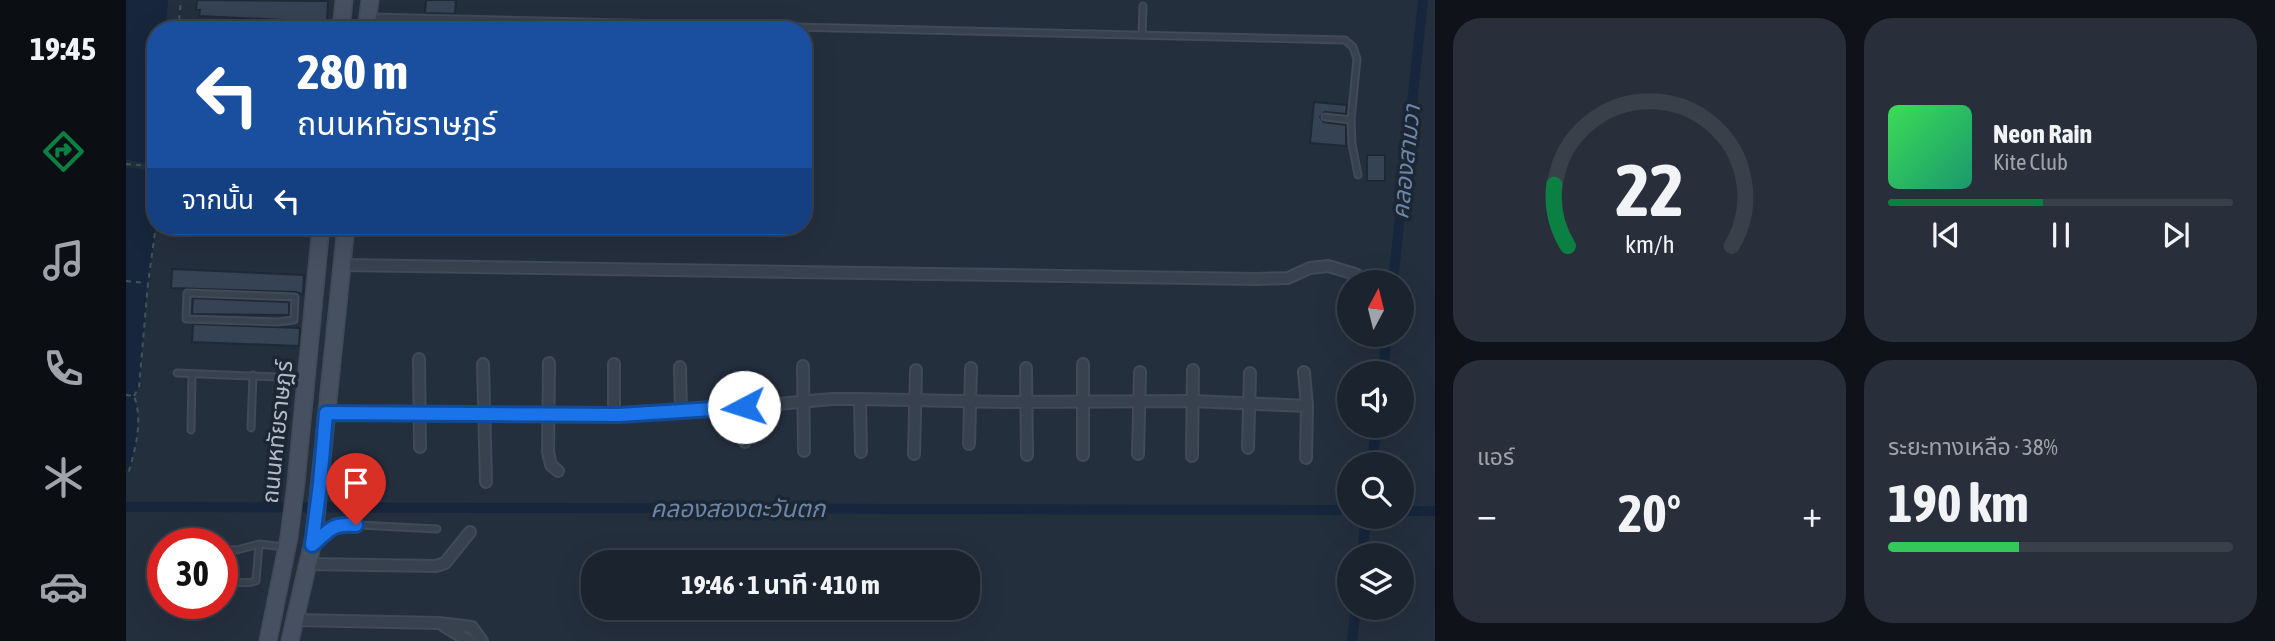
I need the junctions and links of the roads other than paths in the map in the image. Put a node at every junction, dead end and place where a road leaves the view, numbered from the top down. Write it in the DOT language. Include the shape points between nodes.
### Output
graph roads {
  1 [pos="344,0"];
  2 [pos="370,0"];
  3 [pos="1143,6"];
  4 [pos="342,21"];
  5 [pos="367,21"];
  6 [pos="812,30"];
  7 [pos="1142,36"];
  8 [pos="1325,117"];
  9 [pos="1352,120"];
  10 [pos="1359,175"];
  11 [pos="320,235"];
  12 [pos="345,235"];
  13 [pos="342,265"];
  14 [pos="1342,270"];
  15 [pos="296,303"];
  16 [pos="313,304"];
  17 [pos="419,359"];
  18 [pos="549,363"];
  19 [pos="483,364"];
  20 [pos="614,364"];
  21 [pos="1083,364"];
  22 [pos="803,366"];
  23 [pos="680,367"];
  24 [pos="971,368"];
  25 [pos="1026,368"];
  26 [pos="916,370"];
  27 [pos="1193,370"];
  28 [pos="1140,372"];
  29 [pos="1304,372"];
  30 [pos="177,373"];
  31 [pos="1250,373"];
  32 [pos="192,374"];
  33 [pos="253,375"];
  34 [pos="306,378"];
  35 [pos="743,379"];
  36 [pos="860,399"];
  37 [pos="915,399"];
  38 [pos="970,400"];
  39 [pos="803,401"];
  40 [pos="1027,401"];
  41 [pos="1082,401"];
  42 [pos="1193,401"];
  43 [pos="1139,402"];
  44 [pos="1249,404"];
  45 [pos="1307,406"];
  46 [pos="744,407"];
  47 [pos="681,412"];
  48 [pos="326,413"];
  49 [pos="419,414"];
  50 [pos="483,415"];
  51 [pos="549,415"];
  52 [pos="614,415"];
  53 [pos="251,428"];
  54 [pos="191,430"];
  55 [pos="745,442"];
  56 [pos="969,444"];
  57 [pos="419,447"];
  58 [pos="1248,448"];
  59 [pos="804,451"];
  60 [pos="861,452"];
  61 [pos="914,454"];
  62 [pos="1138,454"];
  63 [pos="1027,455"];
  64 [pos="1083,455"];
  65 [pos="1192,456"];
  66 [pos="1306,458"];
  67 [pos="558,471"];
  68 [pos="486,482"];
  69 [pos="436,529"];
  70 [pos="470,532"];
  71 [pos="313,541"];
  72 [pos="288,542"];
  73 [pos="259,544"];
  74 [pos="308,564"];
  75 [pos="295,620"];
  76 [pos="439,623"];
  77 [pos="268,641"];
  78 [pos="290,641"];
  79 [pos="469,641"];
  80 [pos="482,641"];
  1 -- 4 [label="main road"];
  2 -- 5 [label="main road"];
  3 -- 7 [label="lane"];
  6 -- 7 [label="lane"];
  7 -- 9 [label="lane" via="1345,40 1357,59"];
  8 -- 9 [label="lane"];
  9 -- 10 [label="lane"];
  11 -- 16 [label="main road, ถนนหทัยราษฎร์"];
  12 -- 13 [label="main road, ถนนหทัยราษฎร์"];
  13 -- 14 [label="street" via="1257,279 1288,278 1328,266"];
  13 -- 48 [label="main road, ถนนหทัยราษฎร์"];
  15 -- 15 [label="lane" via="294,320 289,322 186,319 187,293 288,295 295,297"];
  15 -- 16 [label="lane"];
  16 -- 34 [label="main road, ถนนหทัยราษฎร์"];
  17 -- 49 [label="street"];
  18 -- 51 [label="street"];
  19 -- 50 [label="street"];
  20 -- 52 [label="street"];
  21 -- 41 [label="street"];
  22 -- 39 [label="street"];
  23 -- 47 [label="street"];
  24 -- 38 [label="street"];
  25 -- 40 [label="street"];
  26 -- 37 [label="street"];
  27 -- 42 [label="street"];
  28 -- 43 [label="street"];
  29 -- 45 [label="street"];
  30 -- 32 [label="lane"];
  31 -- 44 [label="street"];
  32 -- 33 [label="lane"];
  32 -- 54 [label="lane"];
  33 -- 34 [label="lane"];
  33 -- 53 [label="lane"];
  34 -- 72 [label="main road, ถนนหทัยราษฎร์"];
  35 -- 46 [label="street"];
  36 -- 37 [label="street"];
  36 -- 39 [label="street"];
  36 -- 60 [label="street"];
  37 -- 38 [label="street"];
  37 -- 61 [label="street"];
  38 -- 40 [label="street"];
  38 -- 56 [label="street"];
  39 -- 46 [label="street"];
  39 -- 59 [label="street"];
  40 -- 41 [label="street"];
  40 -- 63 [label="street"];
  41 -- 43 [label="street"];
  41 -- 64 [label="street"];
  42 -- 43 [label="street"];
  42 -- 44 [label="street"];
  42 -- 65 [label="street"];
  43 -- 62 [label="street"];
  44 -- 45 [label="street"];
  44 -- 58 [label="street"];
  45 -- 66 [label="street"];
  46 -- 47 [label="street"];
  46 -- 55 [label="street"];
  47 -- 52 [label="street"];
  48 -- 49 [label="street"];
  48 -- 71 [label="main road, ถนนหทัยราษฎร์"];
  49 -- 50 [label="street"];
  49 -- 57 [label="street"];
  50 -- 51 [label="street"];
  50 -- 68 [label="street"];
  51 -- 52 [label="street"];
  51 -- 67 [label="street" via="548,452"];
  69 -- 71 [label="lane" via="339,524"];
  70 -- 74 [label="street" via="445,564 436,566"];
  71 -- 74 [label="main road, ถนนหทัยราษฎร์"];
  72 -- 73 [label="lane"];
  72 -- 77 [label="main road, ถนนหทัยราษฎร์"];
  73 -- 73 [label="lane" via="225,549 224,575 230,581 256,580"];
  74 -- 75 [label="main road, ถนนหทัยราษฎร์"];
  75 -- 76 [label="street"];
  75 -- 78 [label="main road, ถนนหทัยราษฎร์"];
  76 -- 79 [label="street"];
  76 -- 80 [label="street" via="472,627"];
}
